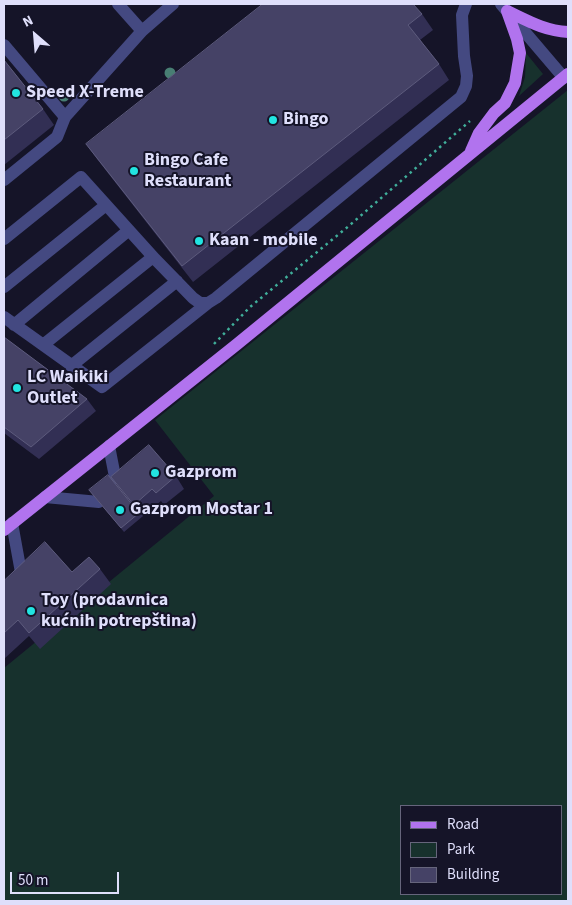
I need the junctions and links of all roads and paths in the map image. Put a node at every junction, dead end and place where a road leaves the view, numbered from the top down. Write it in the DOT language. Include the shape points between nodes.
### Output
graph roads {
  1 [pos="118,4"];
  2 [pos="173,4"];
  3 [pos="465,4"];
  4 [pos="504,8"];
  5 [pos="142,31"];
  6 [pos="568,32"];
  7 [pos="4,45"];
  8 [pos="566,76"];
  9 [pos="477,115"];
  10 [pos="65,117"];
  11 [pos="470,153"];
  12 [pos="4,180"];
  13 [pos="106,205"];
  14 [pos="129,230"];
  15 [pos="4,239"];
  16 [pos="153,257"];
  17 [pos="177,281"];
  18 [pos="4,288"];
  19 [pos="208,303"];
  20 [pos="9,321"];
  21 [pos="43,345"];
  22 [pos="209,348"];
  23 [pos="72,366"];
  24 [pos="109,446"];
  25 [pos="117,487"];
  26 [pos="46,497"];
  27 [pos="99,502"];
  28 [pos="8,527"];
  29 [pos="4,592"];
  1 -- 5 [label="street"];
  2 -- 5 [label="street"];
  3 -- 19 [label="street" via="462,15 467,76 461,97"];
  4 -- 6 [label="main road" via="542,28"];
  4 -- 8 [label="street"];
  4 -- 11 [label="main road" via="520,53 514,83 505,103 478,133"];
  5 -- 10 [label="street"];
  7 -- 10 [label="street"];
  8 -- 11 [label="main road"];
  9 -- 22 [label="path" via="250,307"];
  10 -- 12 [label="street" via="57,137"];
  11 -- 24 [label="main road"];
  13 -- 14 [label="street"];
  13 -- 15 [label="street" via="81,177"];
  13 -- 18 [label="street"];
  14 -- 16 [label="street"];
  14 -- 20 [label="street"];
  16 -- 17 [label="street"];
  16 -- 21 [label="street"];
  17 -- 19 [label="street" via="200,303"];
  17 -- 23 [label="street"];
  19 -- 23 [label="street" via="102,387"];
  20 -- 21 [label="street"];
  21 -- 23 [label="street"];
  24 -- 25 [label="street"];
  24 -- 26 [label="main road"];
  26 -- 27 [label="street"];
  26 -- 28 [label="main road"];
  28 -- 29 [label="street" via="22,578"];
}
